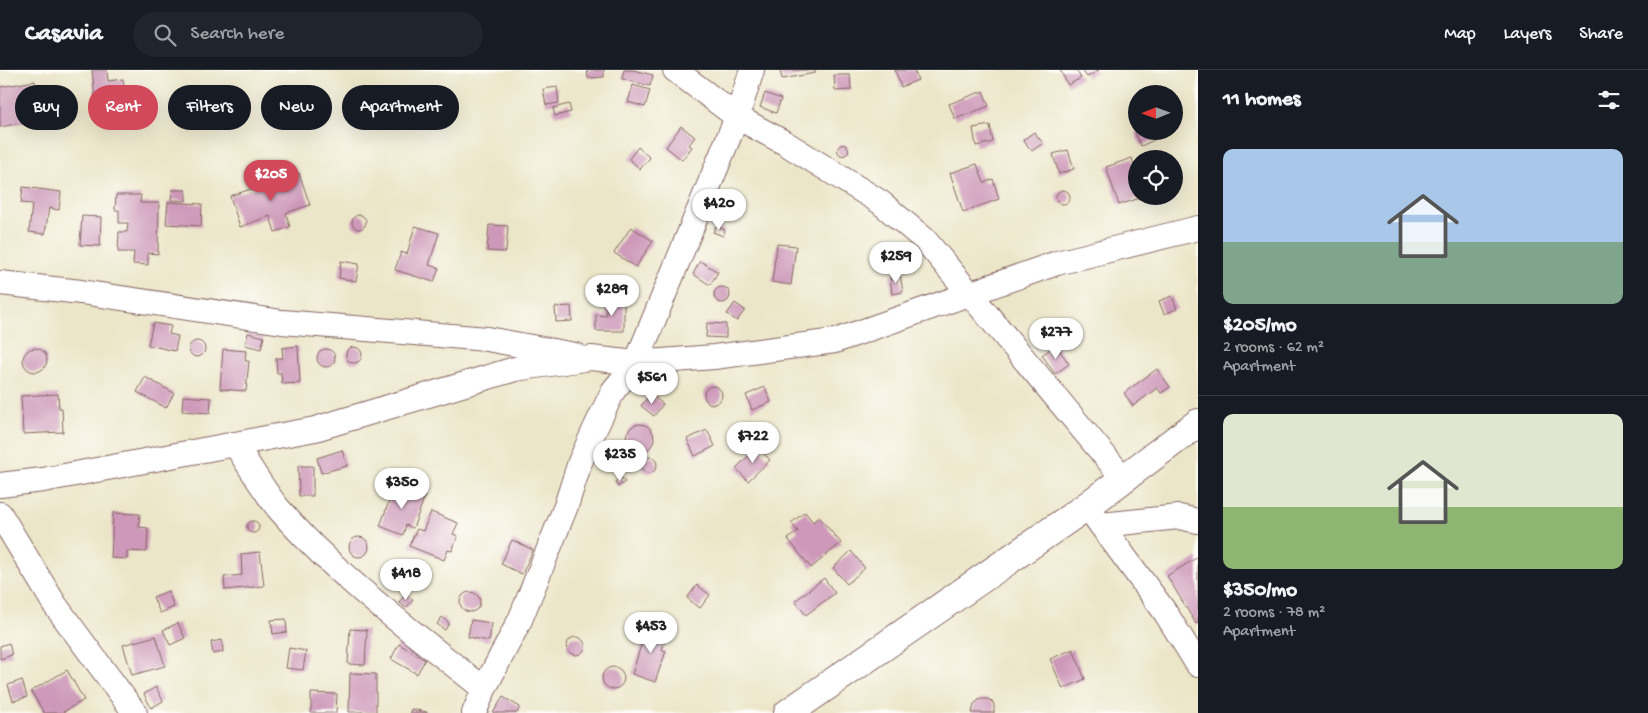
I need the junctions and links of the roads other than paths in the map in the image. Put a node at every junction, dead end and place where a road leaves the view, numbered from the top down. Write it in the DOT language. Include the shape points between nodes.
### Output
graph roads {
  1 [pos="675,70"];
  2 [pos="752,70"];
  3 [pos="737,117"];
  4 [pos="1198,228"];
  5 [pos="0,283"];
  6 [pos="970,293"];
  7 [pos="591,358"];
  8 [pos="636,363"];
  9 [pos="1198,423"];
  10 [pos="235,444"];
  11 [pos="1124,479"];
  12 [pos="0,485"];
  13 [pos="0,514"];
  14 [pos="1094,516"];
  15 [pos="1198,521"];
  16 [pos="1198,666"];
  17 [pos="484,689"];
  18 [pos="135,713"];
  19 [pos="474,713"];
  20 [pos="788,713"];
  1 -- 3 [label="street"];
  2 -- 3 [label="street"];
  3 -- 6 [label="street" via="880,202 925,240"];
  3 -- 8 [label="street"];
  4 -- 6 [label="street" via="1057,263"];
  5 -- 7 [label="street" via="282,322 487,339"];
  6 -- 8 [label="street" via="835,340 714,357"];
  6 -- 11 [label="street"];
  7 -- 8 [label="street"];
  7 -- 10 [label="street" via="515,369 315,429"];
  8 -- 17 [label="street" via="613,391 580,462 566,506 520,620"];
  9 -- 11 [label="street"];
  10 -- 12 [label="street"];
  10 -- 17 [label="street" via="277,507 318,550 368,596"];
  11 -- 14 [label="street"];
  13 -- 18 [label="street" via="55,605"];
  14 -- 15 [label="street"];
  14 -- 16 [label="street" via="1165,612"];
  14 -- 20 [label="street"];
  17 -- 19 [label="street"];
}
